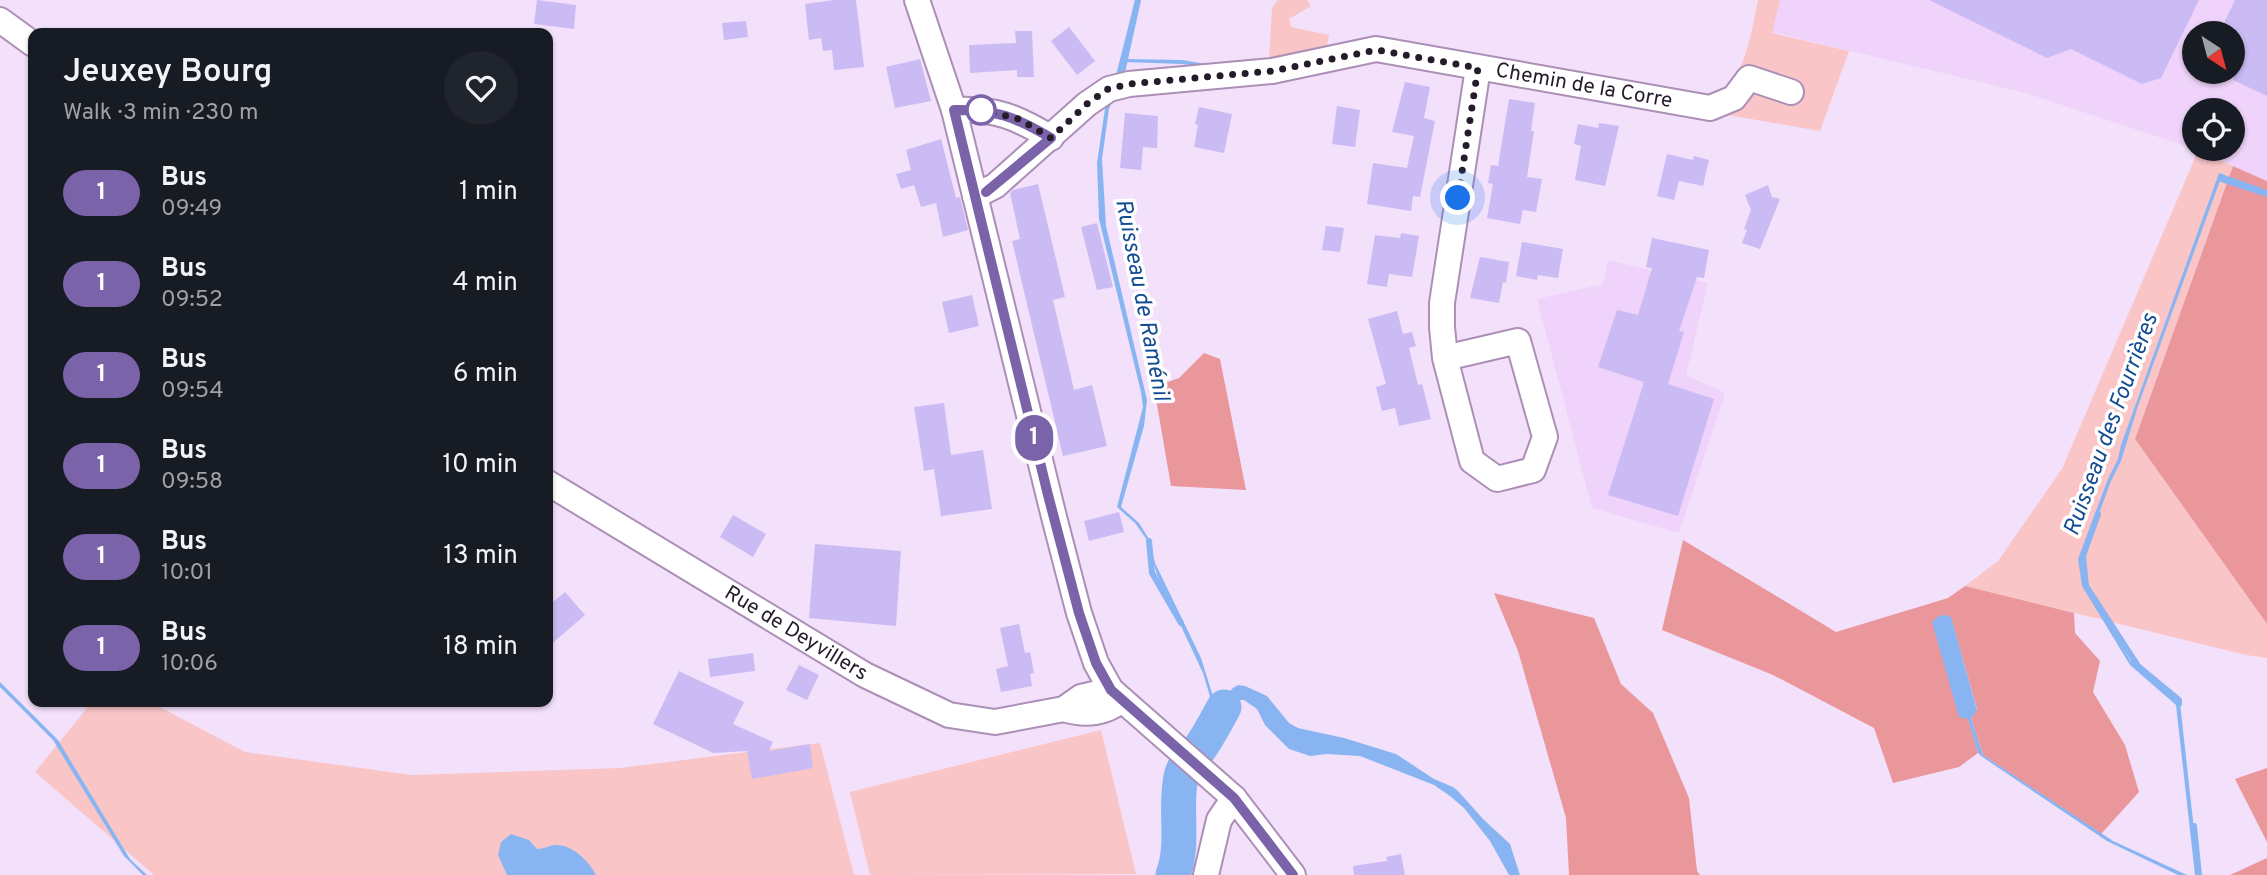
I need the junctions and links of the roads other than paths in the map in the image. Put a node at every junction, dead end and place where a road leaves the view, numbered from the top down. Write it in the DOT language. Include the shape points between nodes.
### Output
graph roads {
  1 [pos="917,0"];
  2 [pos="0,20"];
  3 [pos="28,40"];
  4 [pos="1478,68"];
  5 [pos="1791,92"];
  6 [pos="954,110"];
  7 [pos="1051,138"];
  8 [pos="975,196"];
  9 [pos="1445,358"];
  10 [pos="553,486"];
  11 [pos="1117,695"];
  12 [pos="1234,798"];
  13 [pos="1206,875"];
  14 [pos="1293,875"];
  1 -- 6 [label="street"];
  2 -- 3 [label="street"];
  4 -- 5 [label="street, Chemin de la Corre" via="1710,108 1734,98 1749,78"];
  4 -- 7 [label="street, Chemin de la Corre" via="1377,50 1272,71 1119,86 1087,104"];
  4 -- 9 [label="street" via="1442,303"];
  6 -- 7 [label="street" via="980,110 1019,119"];
  6 -- 8 [label="street"];
  7 -- 8 [label="street, Chemin de la Corre" via="995,186"];
  8 -- 11 [label="street" via="1079,613 1096,663"];
  9 -- 9 [label="street" via="1472,461 1497,479 1533,470 1545,437 1518,341"];
  10 -- 11 [label="street, Rue de Deyvillers" via="865,674 949,715 995,722 1064,709 1100,713 1110,710"];
  11 -- 12 [label="street"];
  12 -- 13 [label="street" via="1219,820"];
  12 -- 14 [label="street"];
}
